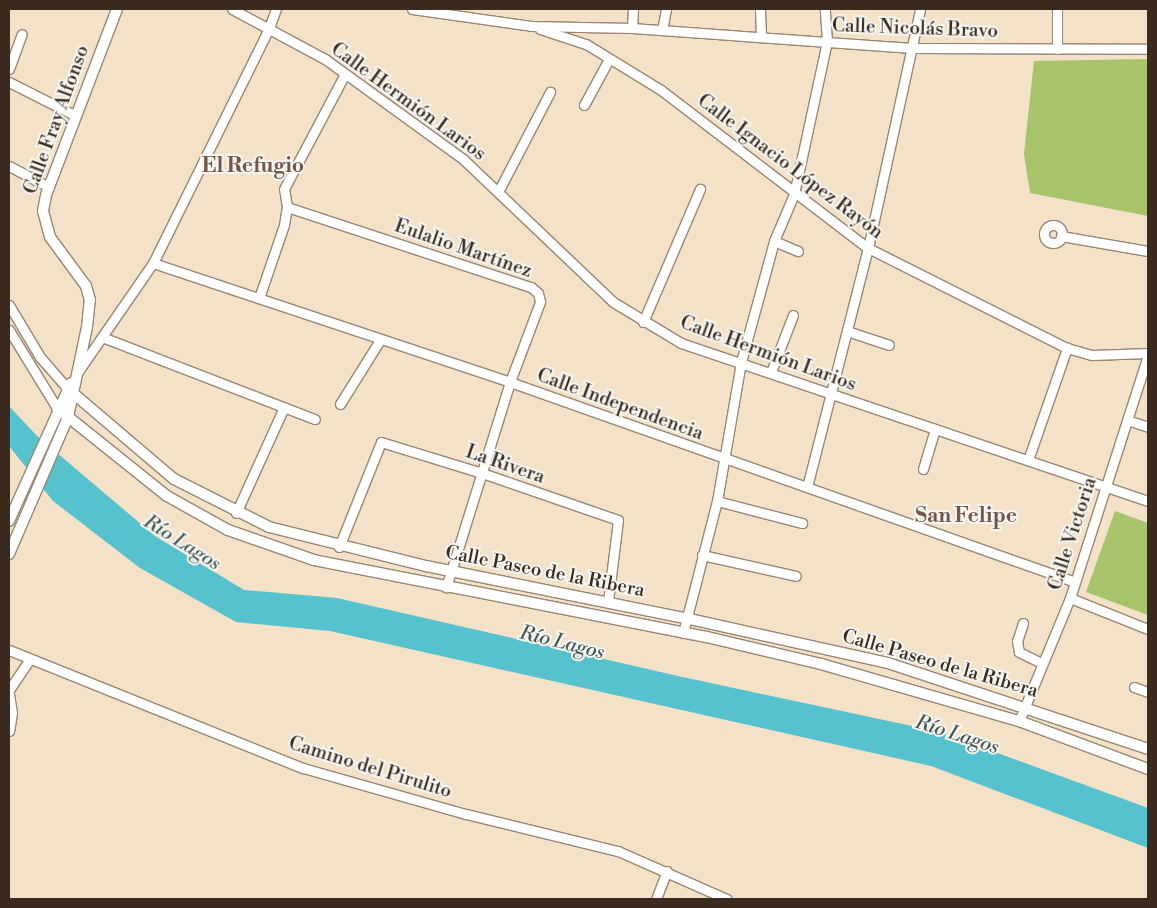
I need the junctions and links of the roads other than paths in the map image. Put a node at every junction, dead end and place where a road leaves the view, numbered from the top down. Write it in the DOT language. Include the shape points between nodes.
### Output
graph roads {
  1 [pos="117,9"];
  2 [pos="232,9"];
  3 [pos="276,9"];
  4 [pos="412,9"];
  5 [pos="633,9"];
  6 [pos="666,9"];
  7 [pos="760,9"];
  8 [pos="825,9"];
  9 [pos="920,9"];
  10 [pos="1057,9"];
  11 [pos="452,12"];
  12 [pos="531,26"];
  13 [pos="587,27"];
  14 [pos="269,28"];
  15 [pos="632,28"];
  16 [pos="662,30"];
  17 [pos="22,34"];
  18 [pos="761,36"];
  19 [pos="827,41"];
  20 [pos="586,44"];
  21 [pos="912,48"];
  22 [pos="1057,49"];
  23 [pos="1148,49"];
  24 [pos="609,59"];
  25 [pos="9,69"];
  26 [pos="345,74"];
  27 [pos="9,82"];
  28 [pos="550,92"];
  29 [pos="584,105"];
  30 [pos="74,115"];
  31 [pos="9,166"];
  32 [pos="49,187"];
  33 [pos="700,190"];
  34 [pos="498,192"];
  35 [pos="794,194"];
  36 [pos="287,207"];
  37 [pos="1061,236"];
  38 [pos="774,241"];
  39 [pos="868,248"];
  40 [pos="1148,251"];
  41 [pos="798,252"];
  42 [pos="152,263"];
  43 [pos="259,298"];
  44 [pos="9,305"];
  45 [pos="793,316"];
  46 [pos="643,322"];
  47 [pos="9,330"];
  48 [pos="847,331"];
  49 [pos="102,338"];
  50 [pos="380,340"];
  51 [pos="888,345"];
  52 [pos="1067,348"];
  53 [pos="1148,354"];
  54 [pos="741,362"];
  55 [pos="772,372"];
  56 [pos="510,382"];
  57 [pos="72,384"];
  58 [pos="828,394"];
  59 [pos="340,404"];
  60 [pos="284,407"];
  61 [pos="56,413"];
  62 [pos="315,419"];
  63 [pos="67,420"];
  64 [pos="1127,420"];
  65 [pos="1148,427"];
  66 [pos="934,429"];
  67 [pos="725,459"];
  68 [pos="1028,460"];
  69 [pos="923,469"];
  70 [pos="482,473"];
  71 [pos="1105,486"];
  72 [pos="807,488"];
  73 [pos="717,501"];
  74 [pos="1148,501"];
  75 [pos="236,513"];
  76 [pos="11,516"];
  77 [pos="802,523"];
  78 [pos="339,547"];
  79 [pos="9,554"];
  80 [pos="702,555"];
  81 [pos="450,570"];
  82 [pos="796,576"];
  83 [pos="1075,582"];
  84 [pos="446,587"];
  85 [pos="1070,598"];
  86 [pos="608,602"];
  87 [pos="685,618"];
  88 [pos="1023,622"];
  89 [pos="1148,629"];
  90 [pos="683,632"];
  91 [pos="9,650"];
  92 [pos="30,658"];
  93 [pos="1042,663"];
  94 [pos="1134,687"];
  95 [pos="9,690"];
  96 [pos="1148,692"];
  97 [pos="9,694"];
  98 [pos="1024,707"];
  99 [pos="1019,721"];
  100 [pos="9,731"];
  101 [pos="1148,749"];
  102 [pos="1148,769"];
  103 [pos="666,871"];
  104 [pos="656,899"];
  105 [pos="727,899"];
  1 -- 30 [label="street, Calle Fray Alfonso"];
  2 -- 14 [label="street, Calle Hermión Larios"];
  3 -- 14 [label="street"];
  4 -- 11 [label="street, Calle Nicolás Bravo"];
  5 -- 15 [label="street"];
  6 -- 16 [label="street"];
  7 -- 18 [label="street"];
  8 -- 19 [label="street"];
  9 -- 21 [label="street"];
  10 -- 22 [label="street"];
  11 -- 12 [label="street, Calle Nicolás Bravo"];
  12 -- 13 [label="street, Calle Nicolás Bravo"];
  12 -- 20 [label="street, Calle Ignacio López Rayón"];
  13 -- 15 [label="street, Calle Nicolás Bravo"];
  13 -- 20 [label="street"];
  14 -- 26 [label="street, Calle Hermión Larios"];
  14 -- 42 [label="street"];
  15 -- 16 [label="street, Calle Nicolás Bravo"];
  16 -- 18 [label="street, Calle Nicolás Bravo"];
  17 -- 25 [label="street"];
  18 -- 19 [label="street, Calle Nicolás Bravo"];
  19 -- 21 [label="street, Calle Nicolás Bravo"];
  19 -- 35 [label="street"];
  20 -- 24 [label="street, Calle Ignacio López Rayón"];
  21 -- 22 [label="street, Calle Nicolás Bravo"];
  21 -- 39 [label="street"];
  22 -- 23 [label="street, Calle Nicolás Bravo"];
  24 -- 29 [label="street"];
  24 -- 35 [label="street, Calle Ignacio López Rayón" via="661,90"];
  26 -- 34 [label="street, Calle Hermión Larios" via="463,159"];
  26 -- 36 [label="street" via="284,189"];
  27 -- 30 [label="street"];
  28 -- 34 [label="street"];
  30 -- 32 [label="street, Calle Fray Alfonso"];
  31 -- 32 [label="street"];
  32 -- 57 [label="street, Calle Fray Alfonso" via="43,211 50,237 76,270 90,300 87,327"];
  33 -- 46 [label="street"];
  34 -- 46 [label="street, Calle Hermión Larios" via="613,302"];
  35 -- 38 [label="street"];
  35 -- 39 [label="street, Calle Ignacio López Rayón"];
  36 -- 43 [label="street"];
  36 -- 56 [label="street, Eulalio Martínez" via="538,292 540,302"];
  37 -- 40 [label="street"];
  38 -- 41 [label="street"];
  38 -- 54 [label="street"];
  39 -- 48 [label="street"];
  39 -- 52 [label="street, Calle Ignacio López Rayón"];
  42 -- 43 [label="street, Calle Independencia"];
  42 -- 49 [label="street"];
  43 -- 50 [label="street, Calle Independencia"];
  44 -- 57 [label="street, Calle Paseo de la Ribera" via="40,357"];
  45 -- 55 [label="street"];
  46 -- 54 [label="street, Calle Hermión Larios" via="681,343"];
  47 -- 61 [label="street, Calle Paseo de la Ribera"];
  48 -- 51 [label="street"];
  48 -- 58 [label="street"];
  49 -- 57 [label="street"];
  49 -- 60 [label="street"];
  50 -- 56 [label="street, Calle Independencia"];
  50 -- 59 [label="street"];
  52 -- 53 [label="street, Calle Ignacio López Rayón" via="1092,355"];
  52 -- 68 [label="street"];
  53 -- 64 [label="street, Calle Victoria"];
  54 -- 55 [label="street, Calle Hermión Larios"];
  54 -- 67 [label="street"];
  55 -- 58 [label="street, Calle Hermión Larios"];
  56 -- 67 [label="street, Calle Independencia"];
  56 -- 70 [label="street"];
  57 -- 61 [label="street, Calle Fray Alfonso"];
  57 -- 63 [label="street, Calle Fray Alfonso"];
  57 -- 75 [label="street, Calle Paseo de la Ribera" via="174,479"];
  58 -- 66 [label="street, Calle Hermión Larios"];
  58 -- 72 [label="street"];
  60 -- 62 [label="street"];
  60 -- 75 [label="street"];
  61 -- 63 [label="street, Calle Paseo de la Ribera"];
  61 -- 76 [label="street, Calle Fray Alfonso"];
  63 -- 79 [label="street, Calle Fray Alfonso"];
  63 -- 84 [label="street, Calle Paseo de la Ribera" via="167,496 228,530 314,560"];
  64 -- 65 [label="street"];
  64 -- 71 [label="street, Calle Victoria"];
  66 -- 68 [label="street, Calle Hermión Larios"];
  66 -- 69 [label="street"];
  67 -- 72 [label="street, Calle Independencia"];
  67 -- 73 [label="street"];
  68 -- 71 [label="street, Calle Hermión Larios"];
  70 -- 78 [label="street, La Rivera" via="380,442"];
  70 -- 81 [label="street"];
  70 -- 86 [label="street, La Rivera" via="618,520"];
  71 -- 74 [label="street, Calle Hermión Larios"];
  71 -- 83 [label="street, Calle Victoria"];
  72 -- 83 [label="street, Calle Independencia"];
  73 -- 77 [label="street"];
  73 -- 80 [label="street"];
  75 -- 78 [label="street, Calle Paseo de la Ribera" via="269,527"];
  78 -- 81 [label="street, Calle Paseo de la Ribera"];
  80 -- 82 [label="street"];
  80 -- 87 [label="street"];
  81 -- 84 [label="street"];
  81 -- 86 [label="street, Calle Paseo de la Ribera"];
  83 -- 85 [label="street, Calle Victoria"];
  84 -- 90 [label="street, Calle Paseo de la Ribera"];
  85 -- 89 [label="street"];
  85 -- 93 [label="street, Calle Victoria"];
  86 -- 87 [label="street, Calle Paseo de la Ribera"];
  87 -- 90 [label="street"];
  87 -- 98 [label="street, Calle Paseo de la Ribera" via="888,663"];
  88 -- 93 [label="street" via="1017,641 1019,652"];
  90 -- 99 [label="street, Calle Paseo de la Ribera" via="821,664"];
  91 -- 92 [label="street, Camino del Pirulito"];
  92 -- 95 [label="street"];
  92 -- 103 [label="street, Camino del Pirulito" via="303,768 618,852"];
  93 -- 98 [label="street, Calle Victoria"];
  94 -- 96 [label="street"];
  97 -- 100 [label="street" via="12,713"];
  98 -- 99 [label="street, Calle Victoria"];
  98 -- 101 [label="street, Calle Paseo de la Ribera"];
  99 -- 102 [label="street, Calle Paseo de la Ribera"];
  103 -- 104 [label="street"];
  103 -- 105 [label="street, Camino del Pirulito"];
}
